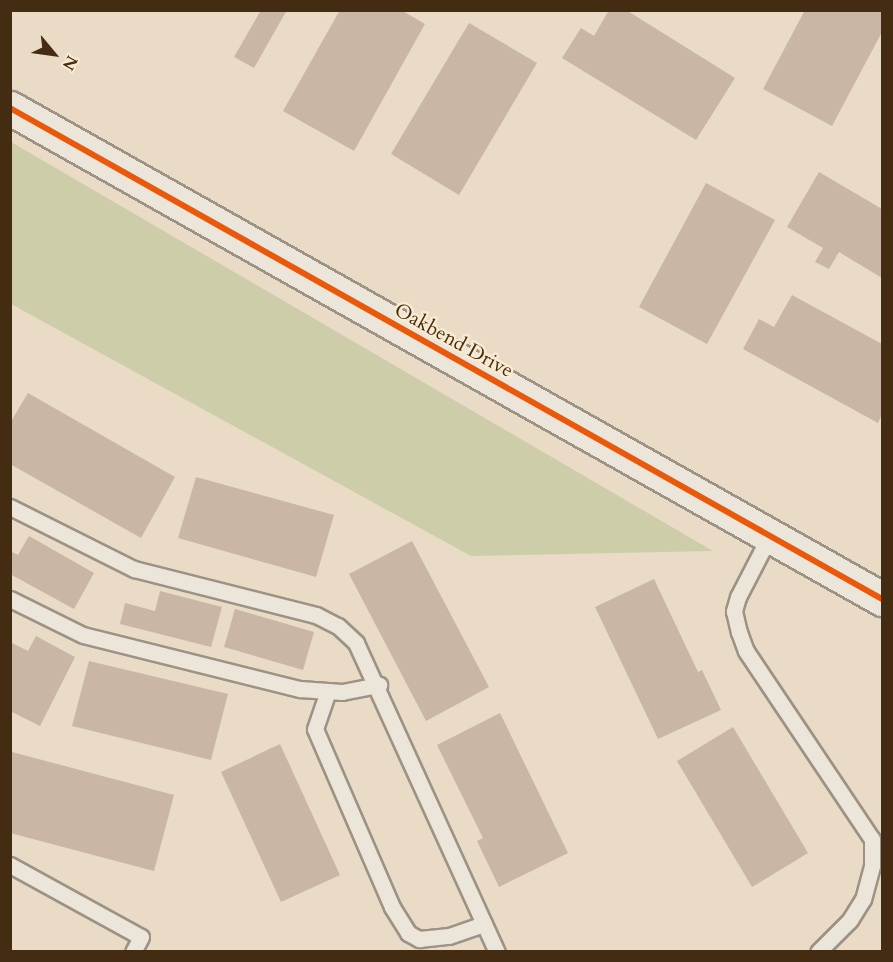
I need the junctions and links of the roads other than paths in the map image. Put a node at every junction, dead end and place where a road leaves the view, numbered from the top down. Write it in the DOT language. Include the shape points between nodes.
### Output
graph roads {
  1 [pos="10,108"];
  2 [pos="10,507"];
  3 [pos="770,535"];
  4 [pos="10,599"];
  5 [pos="882,599"];
  6 [pos="379,685"];
  7 [pos="328,691"];
  8 [pos="10,864"];
  9 [pos="484,924"];
  10 [pos="133,951"];
  11 [pos="496,951"];
  12 [pos="818,951"];
  1 -- 3 [label="street, Oakbend Drive"];
  2 -- 6 [label="lane" via="134,569 316,615 357,643"];
  3 -- 5 [label="street, Oakbend Drive"];
  3 -- 12 [label="lane" via="738,597 734,611 739,632 746,651 872,839 872,866 863,899 850,920"];
  4 -- 7 [label="lane" via="83,635 300,689"];
  6 -- 7 [label="lane"];
  6 -- 9 [label="lane"];
  7 -- 9 [label="lane" via="315,729 392,907 408,933 419,939 449,936"];
  8 -- 10 [label="lane" via="141,937"];
  9 -- 11 [label="lane"];
}
